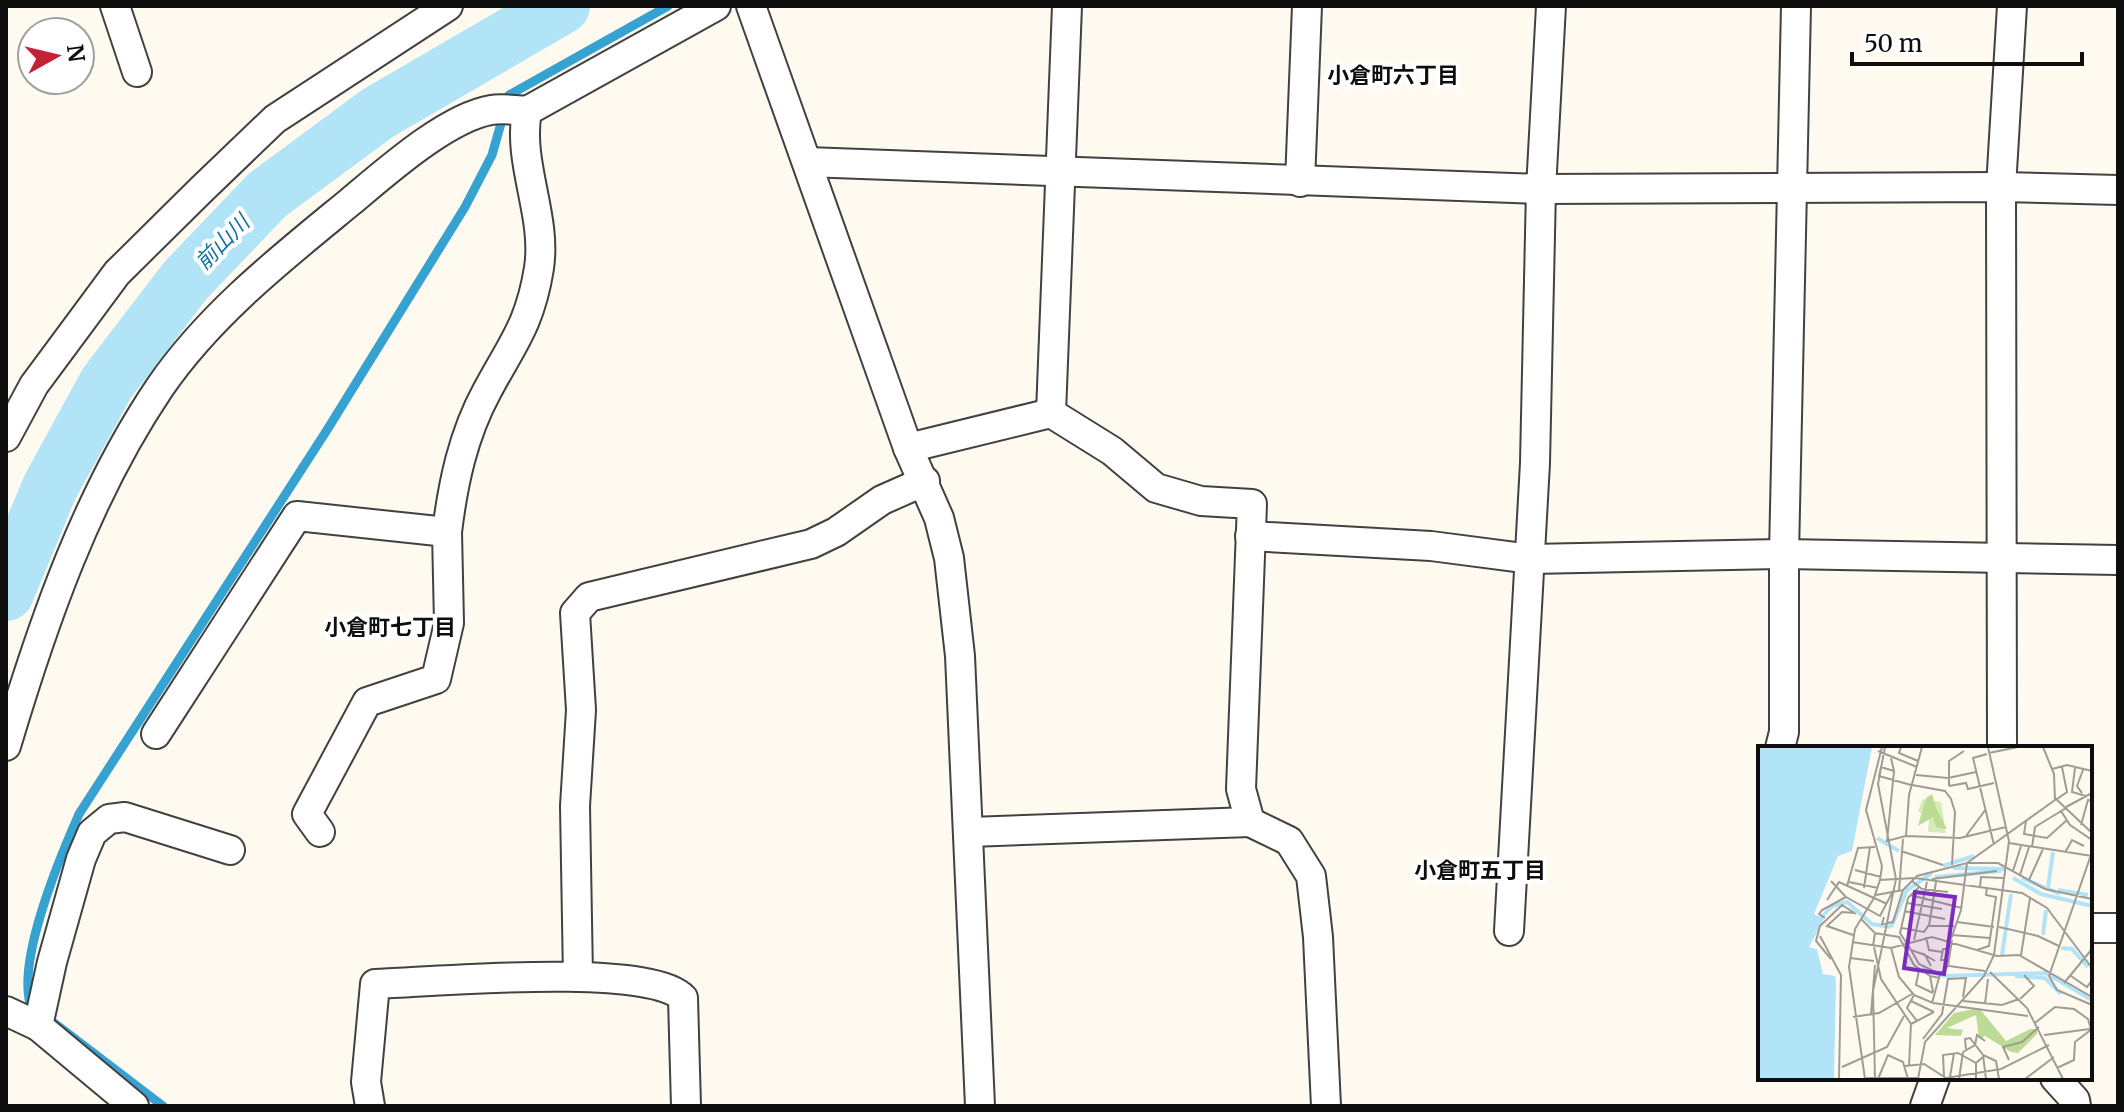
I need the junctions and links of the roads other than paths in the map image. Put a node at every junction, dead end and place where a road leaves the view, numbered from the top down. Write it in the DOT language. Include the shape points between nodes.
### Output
graph roads {
  1 [pos="115,6"];
  2 [pos="448,6"];
  3 [pos="716,6"];
  4 [pos="751,6"];
  5 [pos="1067,6"];
  6 [pos="1307,6"];
  7 [pos="1551,6"];
  8 [pos="1796,6"];
  9 [pos="2012,6"];
  10 [pos="137,72"];
  11 [pos="527,111"];
  12 [pos="807,162"];
  13 [pos="1059,170"];
  14 [pos="1300,182"];
  15 [pos="2001,187"];
  16 [pos="1795,188"];
  17 [pos="1541,189"];
  18 [pos="2118,190"];
  19 [pos="1051,413"];
  20 [pos="9,419"];
  21 [pos="908,448"];
  22 [pos="925,481"];
  23 [pos="447,532"];
  24 [pos="1250,536"];
  25 [pos="1784,554"];
  26 [pos="1530,559"];
  27 [pos="2003,559"];
  28 [pos="2118,560"];
  29 [pos="156,734"];
  30 [pos="6,746"];
  31 [pos="1780,746"];
  32 [pos="2002,746"];
  33 [pos="1250,822"];
  34 [pos="320,832"];
  35 [pos="970,832"];
  36 [pos="230,850"];
  37 [pos="2092,928"];
  38 [pos="2118,928"];
  39 [pos="1509,931"];
  40 [pos="578,977"];
  41 [pos="6,1011"];
  42 [pos="38,1026"];
  43 [pos="1934,1080"];
  44 [pos="2057,1080"];
  45 [pos="134,1106"];
  46 [pos="370,1106"];
  47 [pos="686,1106"];
  48 [pos="980,1106"];
  49 [pos="1326,1106"];
  50 [pos="1925,1106"];
  51 [pos="2076,1106"];
  1 -- 10 [label="street"];
  2 -- 20 [label="street" via="275,119 117,273"];
  3 -- 11 [label="street"];
  4 -- 12 [label="street"];
  5 -- 13 [label="street"];
  6 -- 14 [label="street"];
  7 -- 17 [label="street"];
  8 -- 16 [label="street"];
  9 -- 15 [label="street"];
  11 -- 23 [label="street" via="523,134 540,266 528,317 486,392 453,475"];
  11 -- 30 [label="street" via="492,110 461,120 381,176 244,290 161,385 96,495"];
  12 -- 13 [label="street"];
  12 -- 21 [label="street"];
  13 -- 14 [label="street"];
  13 -- 19 [label="street"];
  14 -- 17 [label="street"];
  15 -- 16 [label="street"];
  15 -- 18 [label="street"];
  15 -- 27 [label="street"];
  16 -- 17 [label="street"];
  16 -- 25 [label="street"];
  17 -- 26 [label="street"];
  19 -- 21 [label="street"];
  19 -- 24 [label="street" via="1112,451 1156,488 1201,501 1252,504"];
  21 -- 22 [label="street"];
  22 -- 35 [label="street" via="949,558"];
  22 -- 40 [label="street" via="882,500 811,544 589,597 575,613 581,710 575,806"];
  23 -- 29 [label="street" via="297,516"];
  23 -- 34 [label="street" via="449,623 436,679 367,702 307,814"];
  24 -- 26 [label="street" via="1431,546"];
  24 -- 33 [label="street" via="1241,789"];
  25 -- 26 [label="street"];
  25 -- 27 [label="street"];
  25 -- 31 [label="street"];
  26 -- 39 [label="street"];
  27 -- 28 [label="street"];
  27 -- 32 [label="street"];
  33 -- 35 [label="street"];
  33 -- 49 [label="street" via="1289,841 1311,876"];
  35 -- 48 [label="street"];
  36 -- 42 [label="street" via="125,817 109,819 92,833"];
  37 -- 38 [label="street"];
  40 -- 46 [label="street" via="375,984 366,1082"];
  40 -- 47 [label="street" via="667,986 683,998"];
  41 -- 42 [label="street"];
  42 -- 45 [label="street"];
  43 -- 50 [label="street"];
  44 -- 51 [label="street"];
}
